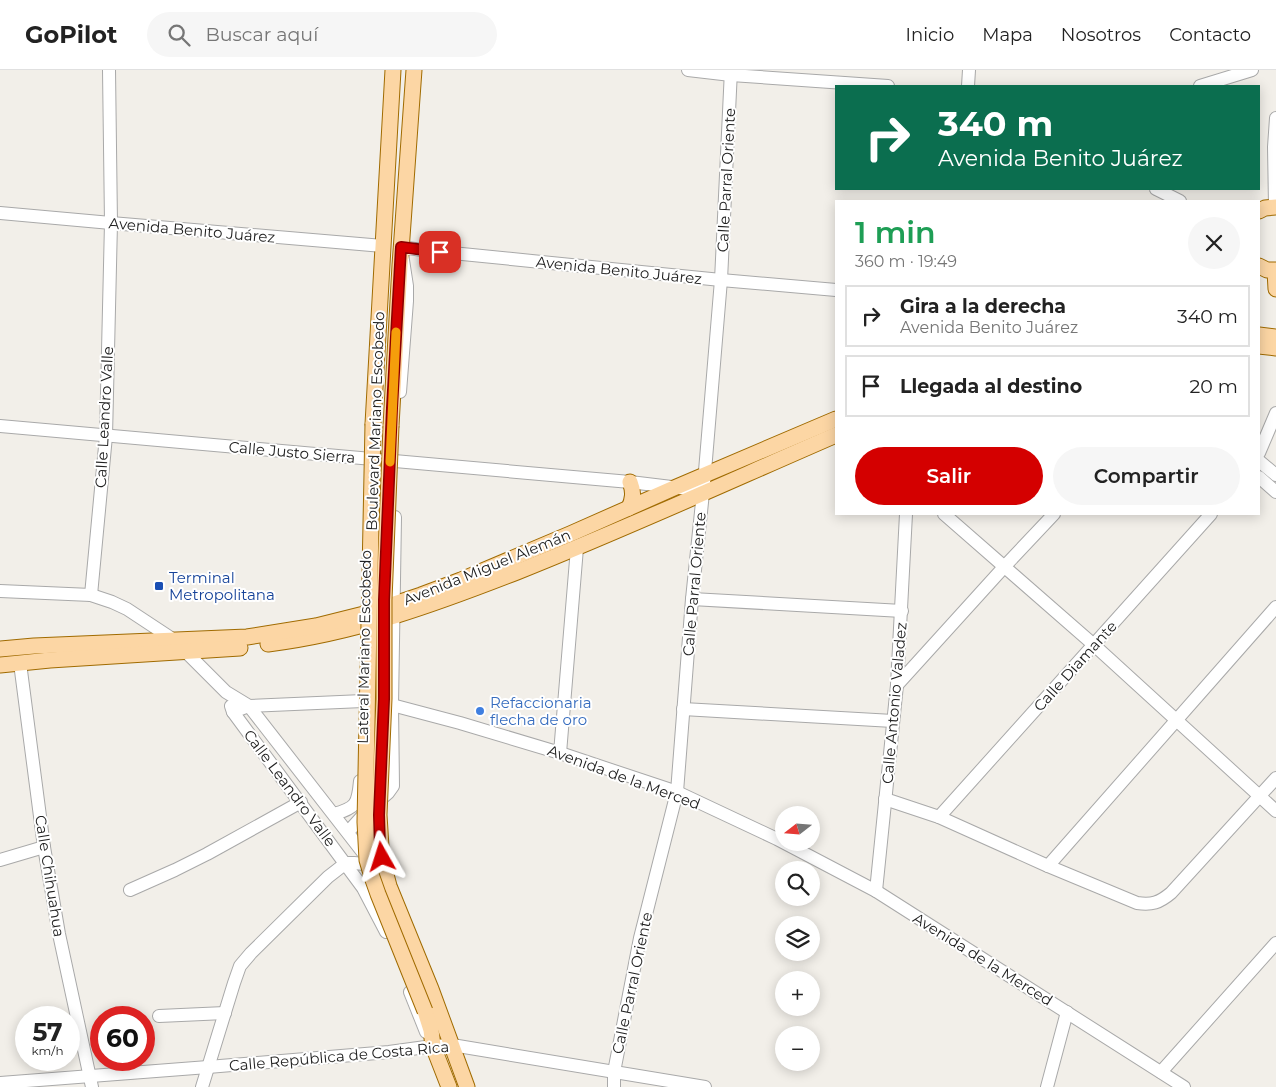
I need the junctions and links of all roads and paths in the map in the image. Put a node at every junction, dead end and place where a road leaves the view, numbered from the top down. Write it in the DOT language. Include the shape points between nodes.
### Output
graph roads {
  1 [pos="109,70"];
  2 [pos="393,70"];
  3 [pos="414,70"];
  4 [pos="688,70"];
  5 [pos="969,70"];
  6 [pos="1252,70"];
  7 [pos="731,72"];
  8 [pos="877,85"];
  9 [pos="968,85"];
  10 [pos="1203,85"];
  11 [pos="1276,118"];
  12 [pos="1158,190"];
  13 [pos="1178,200"];
  14 [pos="1276,206"];
  15 [pos="1260,210"];
  16 [pos="0,213"];
  17 [pos="111,224"];
  18 [pos="383,246"];
  19 [pos="401,247"];
  20 [pos="1260,266"];
  21 [pos="1276,270"];
  22 [pos="721,280"];
  23 [pos="1276,289"];
  24 [pos="835,290"];
  25 [pos="1260,335"];
  26 [pos="1276,338"];
  27 [pos="1260,346"];
  28 [pos="1276,348"];
  29 [pos="1276,413"];
  30 [pos="835,419"];
  31 [pos="0,426"];
  32 [pos="370,430"];
  33 [pos="394,432"];
  34 [pos="835,435"];
  35 [pos="106,436"];
  36 [pos="1260,451"];
  37 [pos="368,458"];
  38 [pos="396,461"];
  39 [pos="1260,462"];
  40 [pos="704,475"];
  41 [pos="1276,476"];
  42 [pos="1260,478"];
  43 [pos="630,482"];
  44 [pos="674,488"];
  45 [pos="1276,492"];
  46 [pos="703,493"];
  47 [pos="629,508"];
  48 [pos="906,515"];
  49 [pos="945,515"];
  50 [pos="1053,515"];
  51 [pos="1210,515"];
  52 [pos="577,548"];
  53 [pos="1004,567"];
  54 [pos="0,591"];
  55 [pos="90,595"];
  56 [pos="692,599"];
  57 [pos="1276,607"];
  58 [pos="393,610"];
  59 [pos="902,611"];
  60 [pos="364,620"];
  61 [pos="174,640"];
  62 [pos="1094,645"];
  63 [pos="0,649"];
  64 [pos="185,651"];
  65 [pos="20,663"];
  66 [pos="0,665"];
  67 [pos="897,685"];
  68 [pos="226,692"];
  69 [pos="364,701"];
  70 [pos="392,704"];
  71 [pos="249,706"];
  72 [pos="683,708"];
  73 [pos="233,712"];
  74 [pos="893,721"];
  75 [pos="1176,721"];
  76 [pos="560,753"];
  77 [pos="1276,778"];
  78 [pos="677,792"];
  79 [pos="1259,797"];
  80 [pos="885,798"];
  81 [pos="301,802"];
  82 [pos="1276,811"];
  83 [pos="334,814"];
  84 [pos="939,817"];
  85 [pos="348,832"];
  86 [pos="44,847"];
  87 [pos="0,860"];
  88 [pos="346,863"];
  89 [pos="1048,866"];
  90 [pos="389,886"];
  91 [pos="130,890"];
  92 [pos="876,891"];
  93 [pos="1276,943"];
  94 [pos="1067,1012"];
  95 [pos="225,1013"];
  96 [pos="159,1016"];
  97 [pos="452,1045"];
  98 [pos="433,1046"];
  99 [pos="208,1067"];
  100 [pos="614,1072"];
  101 [pos="1161,1072"];
  102 [pos="90,1082"];
  103 [pos="0,1083"];
  104 [pos="202,1087"];
  105 [pos="449,1087"];
  106 [pos="467,1087"];
  107 [pos="614,1087"];
  108 [pos="705,1087"];
  109 [pos="1047,1087"];
  110 [pos="1184,1087"];
  1 -- 17 [label="street, Calle Leandro Valle"];
  2 -- 18 [label="main road, Boulevard Mariano Escobedo"];
  3 -- 19 [label="main road, Boulevard Mariano Escobedo"];
  4 -- 7 [label="street"];
  5 -- 9 [label="street"];
  6 -- 10 [label="street"];
  7 -- 8 [label="street"];
  7 -- 22 [label="street, Calle Parral Oriente"];
  11 -- 14 [label="street"];
  12 -- 13 [label="street"];
  14 -- 15 [label="main road"];
  16 -- 17 [label="street, Avenida Benito Juárez"];
  17 -- 18 [label="street, Avenida Benito Juárez"];
  17 -- 35 [label="street, Calle Leandro Valle"];
  18 -- 32 [label="main road, Boulevard Mariano Escobedo"];
  19 -- 22 [label="street, Avenida Benito Juárez"];
  19 -- 33 [label="main road, Boulevard Mariano Escobedo"];
  20 -- 21 [label="main road"];
  21 -- 23 [label="main road"];
  22 -- 24 [label="street, Avenida Benito Juárez"];
  22 -- 40 [label="street, Calle Parral Oriente"];
  25 -- 26 [label="main road"];
  27 -- 28 [label="main road"];
  29 -- 36 [label="street"];
  30 -- 40 [label="main road, Avenida Miguel Alemán"];
  31 -- 35 [label="street, Calle Justo Sierra"];
  32 -- 33 [label="street" via="371,441 376,444 389,443"];
  32 -- 37 [label="street, Lateral Mariano Escobedo"];
  32 -- 98 [label="main road, Boulevard Mariano Escobedo, bridge" via="367,860 425,1011"];
  33 -- 38 [label="street, Lateral Mariano Escobedo"];
  33 -- 90 [label="main road, Boulevard Mariano Escobedo, bridge" via="384,600 379,815 380,847"];
  34 -- 46 [label="main road, Avenida Miguel Alemán"];
  35 -- 37 [label="street, Calle Justo Sierra"];
  35 -- 55 [label="street, Calle Leandro Valle"];
  37 -- 38 [label="street, Calle Justo Sierra"];
  37 -- 60 [label="street, Lateral Mariano Escobedo"];
  38 -- 43 [label="street, Calle Justo Sierra"];
  38 -- 58 [label="street, Lateral Mariano Escobedo"];
  39 -- 41 [label="street"];
  40 -- 44 [label="main road, Avenida Miguel Alemán"];
  40 -- 46 [label="street, Calle Parral Oriente"];
  42 -- 45 [label="street"];
  43 -- 44 [label="street, Calle Justo Sierra"];
  43 -- 47 [label="main road" via="633,496"];
  44 -- 46 [label="street, Calle Justo Sierra"];
  44 -- 47 [label="main road, Avenida Miguel Alemán"];
  46 -- 52 [label="main road, Avenida Miguel Alemán"];
  46 -- 56 [label="street, Calle Parral Oriente"];
  47 -- 58 [label="main road, Avenida Miguel Alemán" via="421,595"];
  48 -- 59 [label="street, Calle Antonio Valadez"];
  49 -- 53 [label="street"];
  50 -- 53 [label="street"];
  51 -- 62 [label="street, Calle Diamante"];
  52 -- 58 [label="main road, Avenida Miguel Alemán" via="446,599"];
  52 -- 76 [label="street"];
  53 -- 62 [label="street"];
  53 -- 67 [label="street"];
  54 -- 55 [label="street"];
  55 -- 61 [label="street, Calle Leandro Valle" via="127,609"];
  56 -- 59 [label="street"];
  56 -- 72 [label="street, Calle Parral Oriente"];
  57 -- 75 [label="street"];
  58 -- 60 [label="main road, Avenida Miguel Alemán"];
  58 -- 70 [label="street, Lateral Mariano Escobedo"];
  59 -- 67 [label="street, Calle Antonio Valadez"];
  60 -- 61 [label="main road, Avenida Miguel Alemán" via="263,635"];
  60 -- 64 [label="main road, Avenida Miguel Alemán" via="291,642"];
  60 -- 69 [label="street, Lateral Mariano Escobedo"];
  61 -- 63 [label="main road, Avenida Miguel Alemán"];
  61 -- 64 [label="street, Calle Leandro Valle"];
  62 -- 75 [label="street"];
  62 -- 84 [label="street, Calle Diamante"];
  64 -- 65 [label="main road, Avenida Miguel Alemán"];
  64 -- 68 [label="street, Calle Leandro Valle"];
  65 -- 66 [label="main road, Avenida Miguel Alemán"];
  65 -- 86 [label="street, Calle Chihuahua"];
  67 -- 74 [label="street, Calle Antonio Valadez"];
  68 -- 71 [label="street, Calle Leandro Valle"];
  68 -- 73 [label="street, Calle Leandro Valle"];
  69 -- 70 [label="street, Avenida de la Merced"];
  69 -- 71 [label="street, Avenida de la Merced"];
  69 -- 83 [label="street, Lateral Mariano Escobedo" via="359,793 350,809"];
  70 -- 76 [label="street, Avenida de la Merced"];
  70 -- 85 [label="street, Lateral Mariano Escobedo" via="393,786"];
  71 -- 73 [label="street, Avenida de la Merced"];
  71 -- 83 [label="street, Calle Leandro Valle"];
  72 -- 74 [label="street"];
  72 -- 78 [label="street, Calle Parral Oriente"];
  73 -- 81 [label="street, Calle Leandro Valle"];
  74 -- 80 [label="street, Calle Antonio Valadez"];
  75 -- 79 [label="street"];
  75 -- 89 [label="street"];
  76 -- 78 [label="street, Avenida de la Merced"];
  77 -- 79 [label="street"];
  78 -- 92 [label="street, Avenida de la Merced"];
  78 -- 100 [label="street, Calle Parral Oriente" via="640,938"];
  79 -- 82 [label="street"];
  79 -- 89 [label="street" via="1171,893 1154,903 1136,903"];
  80 -- 84 [label="street"];
  80 -- 92 [label="street, Calle Antonio Valadez"];
  81 -- 88 [label="street, Calle Leandro Valle"];
  81 -- 91 [label="street" via="207,854"];
  83 -- 85 [label="street, Calle Leandro Valle"];
  84 -- 89 [label="street"];
  85 -- 90 [label="street, Calle Leandro Valle"];
  86 -- 87 [label="street"];
  86 -- 102 [label="street, Calle Chihuahua"];
  88 -- 90 [label="street" via="364,864"];
  88 -- 95 [label="street" via="240,966"];
  88 -- 98 [label="street, Calle Leandro Valle" via="386,931"];
  90 -- 97 [label="main road, Boulevard Mariano Escobedo"];
  92 -- 94 [label="street, Avenida de la Merced"];
  93 -- 101 [label="street"];
  94 -- 101 [label="street, Avenida de la Merced"];
  94 -- 109 [label="street"];
  95 -- 96 [label="street"];
  95 -- 99 [label="street"];
  97 -- 98 [label="street, Calle República de Costa Rica"];
  97 -- 100 [label="street, Calle República de Costa Rica"];
  97 -- 106 [label="main road, Boulevard Mariano Escobedo"];
  98 -- 99 [label="street, Calle República de Costa Rica"];
  98 -- 105 [label="main road, Boulevard Mariano Escobedo"];
  99 -- 102 [label="street, Calle República de Costa Rica"];
  99 -- 104 [label="street"];
  100 -- 107 [label="street, Calle Parral Oriente"];
  100 -- 108 [label="street, Calle República de Costa Rica"];
  101 -- 110 [label="street, Avenida de la Merced"];
  102 -- 103 [label="street, Calle República de Costa Rica"];
}
